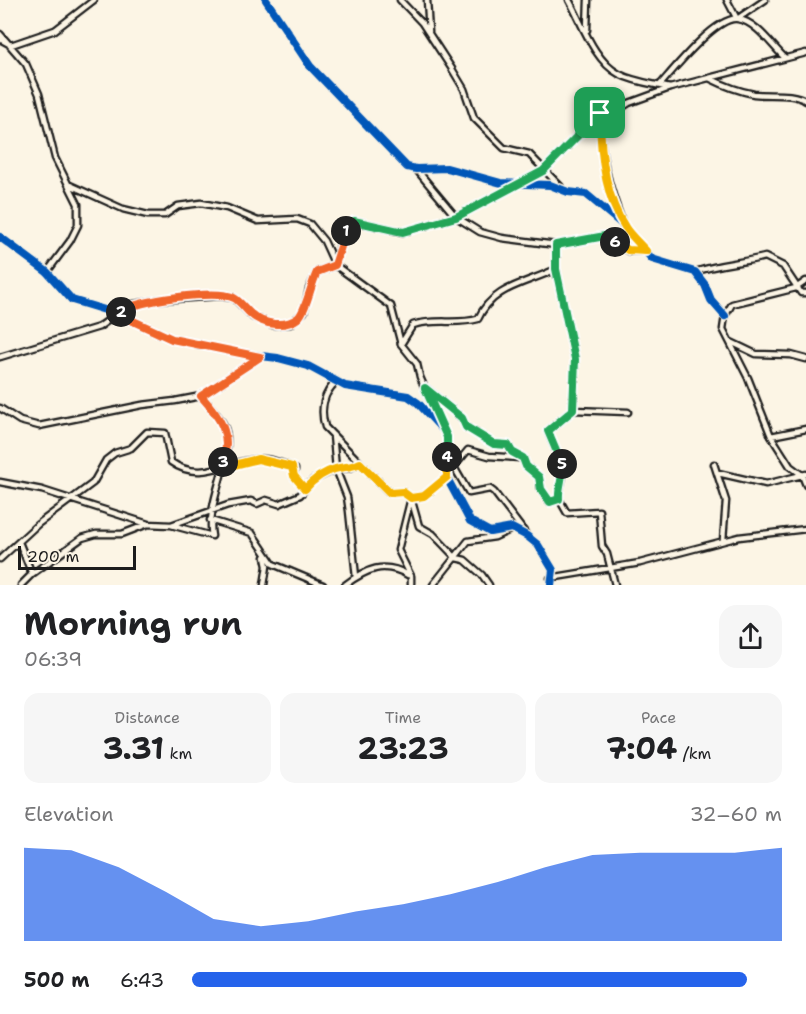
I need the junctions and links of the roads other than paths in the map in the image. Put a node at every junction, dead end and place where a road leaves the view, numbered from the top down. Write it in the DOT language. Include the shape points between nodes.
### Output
graph roads {
  1 [pos="94,0"];
  2 [pos="266,0"];
  3 [pos="400,0"];
  4 [pos="427,0"];
  5 [pos="569,0"];
  6 [pos="588,0"];
  7 [pos="727,0"];
  8 [pos="765,0"];
  9 [pos="737,18"];
  10 [pos="0,34"];
  11 [pos="429,34"];
  12 [pos="587,34"];
  13 [pos="0,39"];
  14 [pos="11,45"];
  15 [pos="806,53"];
  16 [pos="785,58"];
  17 [pos="709,78"];
  18 [pos="660,85"];
  19 [pos="670,88"];
  20 [pos="806,101"];
  21 [pos="600,113"];
  22 [pos="416,169"];
  23 [pos="543,171"];
  24 [pos="522,184"];
  25 [pos="70,185"];
  26 [pos="562,187"];
  27 [pos="456,217"];
  28 [pos="624,226"];
  29 [pos="0,237"];
  30 [pos="556,245"];
  31 [pos="646,251"];
  32 [pos="335,265"];
  33 [pos="556,269"];
  34 [pos="47,272"];
  35 [pos="695,272"];
  36 [pos="806,281"];
  37 [pos="796,288"];
  38 [pos="806,293"];
  39 [pos="118,314"];
  40 [pos="725,316"];
  41 [pos="729,342"];
  42 [pos="400,344"];
  43 [pos="0,357"];
  44 [pos="260,357"];
  45 [pos="806,359"];
  46 [pos="336,381"];
  47 [pos="425,388"];
  48 [pos="201,396"];
  49 [pos="0,408"];
  50 [pos="573,410"];
  51 [pos="628,412"];
  52 [pos="806,429"];
  53 [pos="443,430"];
  54 [pos="333,434"];
  55 [pos="771,436"];
  56 [pos="523,458"];
  57 [pos="360,463"];
  58 [pos="714,464"];
  59 [pos="222,468"];
  60 [pos="336,469"];
  61 [pos="718,473"];
  62 [pos="804,474"];
  63 [pos="447,477"];
  64 [pos="0,482"];
  65 [pos="806,485"];
  66 [pos="305,489"];
  67 [pos="411,498"];
  68 [pos="559,499"];
  69 [pos="71,500"];
  70 [pos="211,510"];
  71 [pos="210,520"];
  72 [pos="148,524"];
  73 [pos="171,525"];
  74 [pos="512,528"];
  75 [pos="806,529"];
  76 [pos="527,536"];
  77 [pos="723,540"];
  78 [pos="20,542"];
  79 [pos="264,554"];
  80 [pos="456,558"];
  81 [pos="0,559"];
  82 [pos="609,568"];
  83 [pos="32,574"];
  84 [pos="411,576"];
  85 [pos="356,577"];
  86 [pos="550,578"];
  87 [pos="21,585"];
  88 [pos="264,585"];
  89 [pos="323,585"];
  90 [pos="345,585"];
  91 [pos="411,585"];
  92 [pos="433,585"];
  93 [pos="489,585"];
  94 [pos="551,585"];
  95 [pos="615,585"];
  1 -- 14 [label="street" via="55,30"];
  2 -- 22 [label="street" via="310,66 398,160"];
  3 -- 11 [label="street"];
  4 -- 11 [label="street"];
  5 -- 12 [label="street"];
  6 -- 12 [label="street"];
  7 -- 9 [label="street"];
  8 -- 9 [label="street"];
  9 -- 16 [label="street" via="759,31"];
  9 -- 18 [label="street" via="696,44"];
  10 -- 14 [label="street"];
  11 -- 23 [label="street" via="464,89 474,118 504,148 529,154"];
  12 -- 18 [label="street" via="618,74"];
  13 -- 14 [label="street"];
  14 -- 25 [label="street" via="26,64 39,94 56,158"];
  15 -- 16 [label="street"];
  16 -- 17 [label="street"];
  17 -- 19 [label="street"];
  17 -- 20 [label="street" via="753,94 799,97"];
  18 -- 19 [label="street"];
  19 -- 21 [label="street" via="618,110"];
  21 -- 23 [label="street"];
  21 -- 28 [label="street" via="604,166"];
  22 -- 24 [label="street" via="447,168 501,183"];
  22 -- 27 [label="street"];
  23 -- 24 [label="street"];
  23 -- 26 [label="street"];
  24 -- 26 [label="street"];
  24 -- 27 [label="street"];
  25 -- 32 [label="street" via="123,209 148,215 165,215 178,206 201,203 227,208 258,221 297,219 310,224 324,241"];
  25 -- 34 [label="street" via="78,204 78,225"];
  26 -- 28 [label="street" via="596,200"];
  27 -- 30 [label="street" via="480,232"];
  27 -- 32 [label="street" via="403,232 354,221 343,235"];
  28 -- 31 [label="street"];
  29 -- 34 [label="street"];
  30 -- 31 [label="street" via="605,236 628,250"];
  30 -- 33 [label="street"];
  31 -- 35 [label="street" via="652,259"];
  32 -- 39 [label="street" via="317,272 304,312 290,324 273,324 254,317 234,298 220,296 137,303"];
  32 -- 42 [label="street" via="388,302"];
  33 -- 42 [label="street" via="501,291 484,305 478,319 464,323 429,320 412,325"];
  33 -- 50 [label="street" via="575,359"];
  34 -- 39 [label="street" via="72,300"];
  35 -- 37 [label="street" via="713,265 733,266 765,257 783,266"];
  35 -- 40 [label="street"];
  36 -- 37 [label="street"];
  37 -- 38 [label="street"];
  37 -- 40 [label="street" via="732,304"];
  39 -- 43 [label="street" via="99,327"];
  39 -- 44 [label="street" via="172,339"];
  40 -- 41 [label="street" via="723,329"];
  41 -- 45 [label="street" via="756,354"];
  41 -- 55 [label="street"];
  42 -- 47 [label="street" via="417,364"];
  44 -- 46 [label="street" via="308,366"];
  44 -- 48 [label="street"];
  46 -- 53 [label="street" via="354,388 408,396"];
  46 -- 54 [label="street" via="327,392 321,414 325,427"];
  47 -- 53 [label="street"];
  47 -- 56 [label="street" via="462,418 466,427 494,444 508,445"];
  48 -- 49 [label="street" via="39,426 20,421"];
  48 -- 59 [label="street" via="224,426 227,450"];
  50 -- 51 [label="street"];
  50 -- 68 [label="street" via="548,431 562,465"];
  52 -- 55 [label="street"];
  53 -- 63 [label="street" via="447,437"];
  54 -- 57 [label="street"];
  54 -- 60 [label="street"];
  55 -- 62 [label="street" via="790,466"];
  56 -- 68 [label="street" via="539,477 541,489 550,502"];
  56 -- 76 [label="street" via="468,450 454,467 469,492 494,492"];
  57 -- 60 [label="street"];
  57 -- 67 [label="street" via="390,493 403,492"];
  58 -- 61 [label="street"];
  59 -- 66 [label="street" via="268,460 295,469 294,476"];
  59 -- 69 [label="street" via="199,472 180,468 171,462 165,433 147,432 131,448 106,460 93,483"];
  59 -- 70 [label="street"];
  60 -- 66 [label="street" via="313,480"];
  60 -- 85 [label="street" via="347,497"];
  61 -- 62 [label="street" via="766,484"];
  61 -- 77 [label="street" via="726,501"];
  62 -- 65 [label="street"];
  63 -- 67 [label="street" via="424,496"];
  63 -- 74 [label="street" via="470,521 490,532"];
  64 -- 69 [label="street"];
  66 -- 70 [label="street" via="279,504 251,501"];
  67 -- 80 [label="street" via="419,526 433,534"];
  67 -- 84 [label="street" via="398,550"];
  68 -- 82 [label="street" via="567,513 599,511 602,546"];
  69 -- 72 [label="street"];
  69 -- 78 [label="street"];
  70 -- 71 [label="street"];
  70 -- 73 [label="street"];
  71 -- 73 [label="street" via="212,536"];
  71 -- 79 [label="street" via="252,533"];
  72 -- 73 [label="street"];
  72 -- 83 [label="street" via="122,534 82,538"];
  74 -- 76 [label="street"];
  74 -- 80 [label="street" via="495,537 468,541"];
  75 -- 77 [label="street"];
  76 -- 86 [label="street" via="546,557 553,570"];
  77 -- 82 [label="street"];
  78 -- 81 [label="street"];
  78 -- 83 [label="street"];
  79 -- 88 [label="street"];
  79 -- 89 [label="street" via="273,564"];
  80 -- 92 [label="street"];
  80 -- 93 [label="street" via="465,560"];
  82 -- 86 [label="street"];
  82 -- 95 [label="street"];
  83 -- 87 [label="street"];
  84 -- 85 [label="street" via="384,566"];
  84 -- 91 [label="street"];
  85 -- 90 [label="street"];
  86 -- 94 [label="street"];
}
